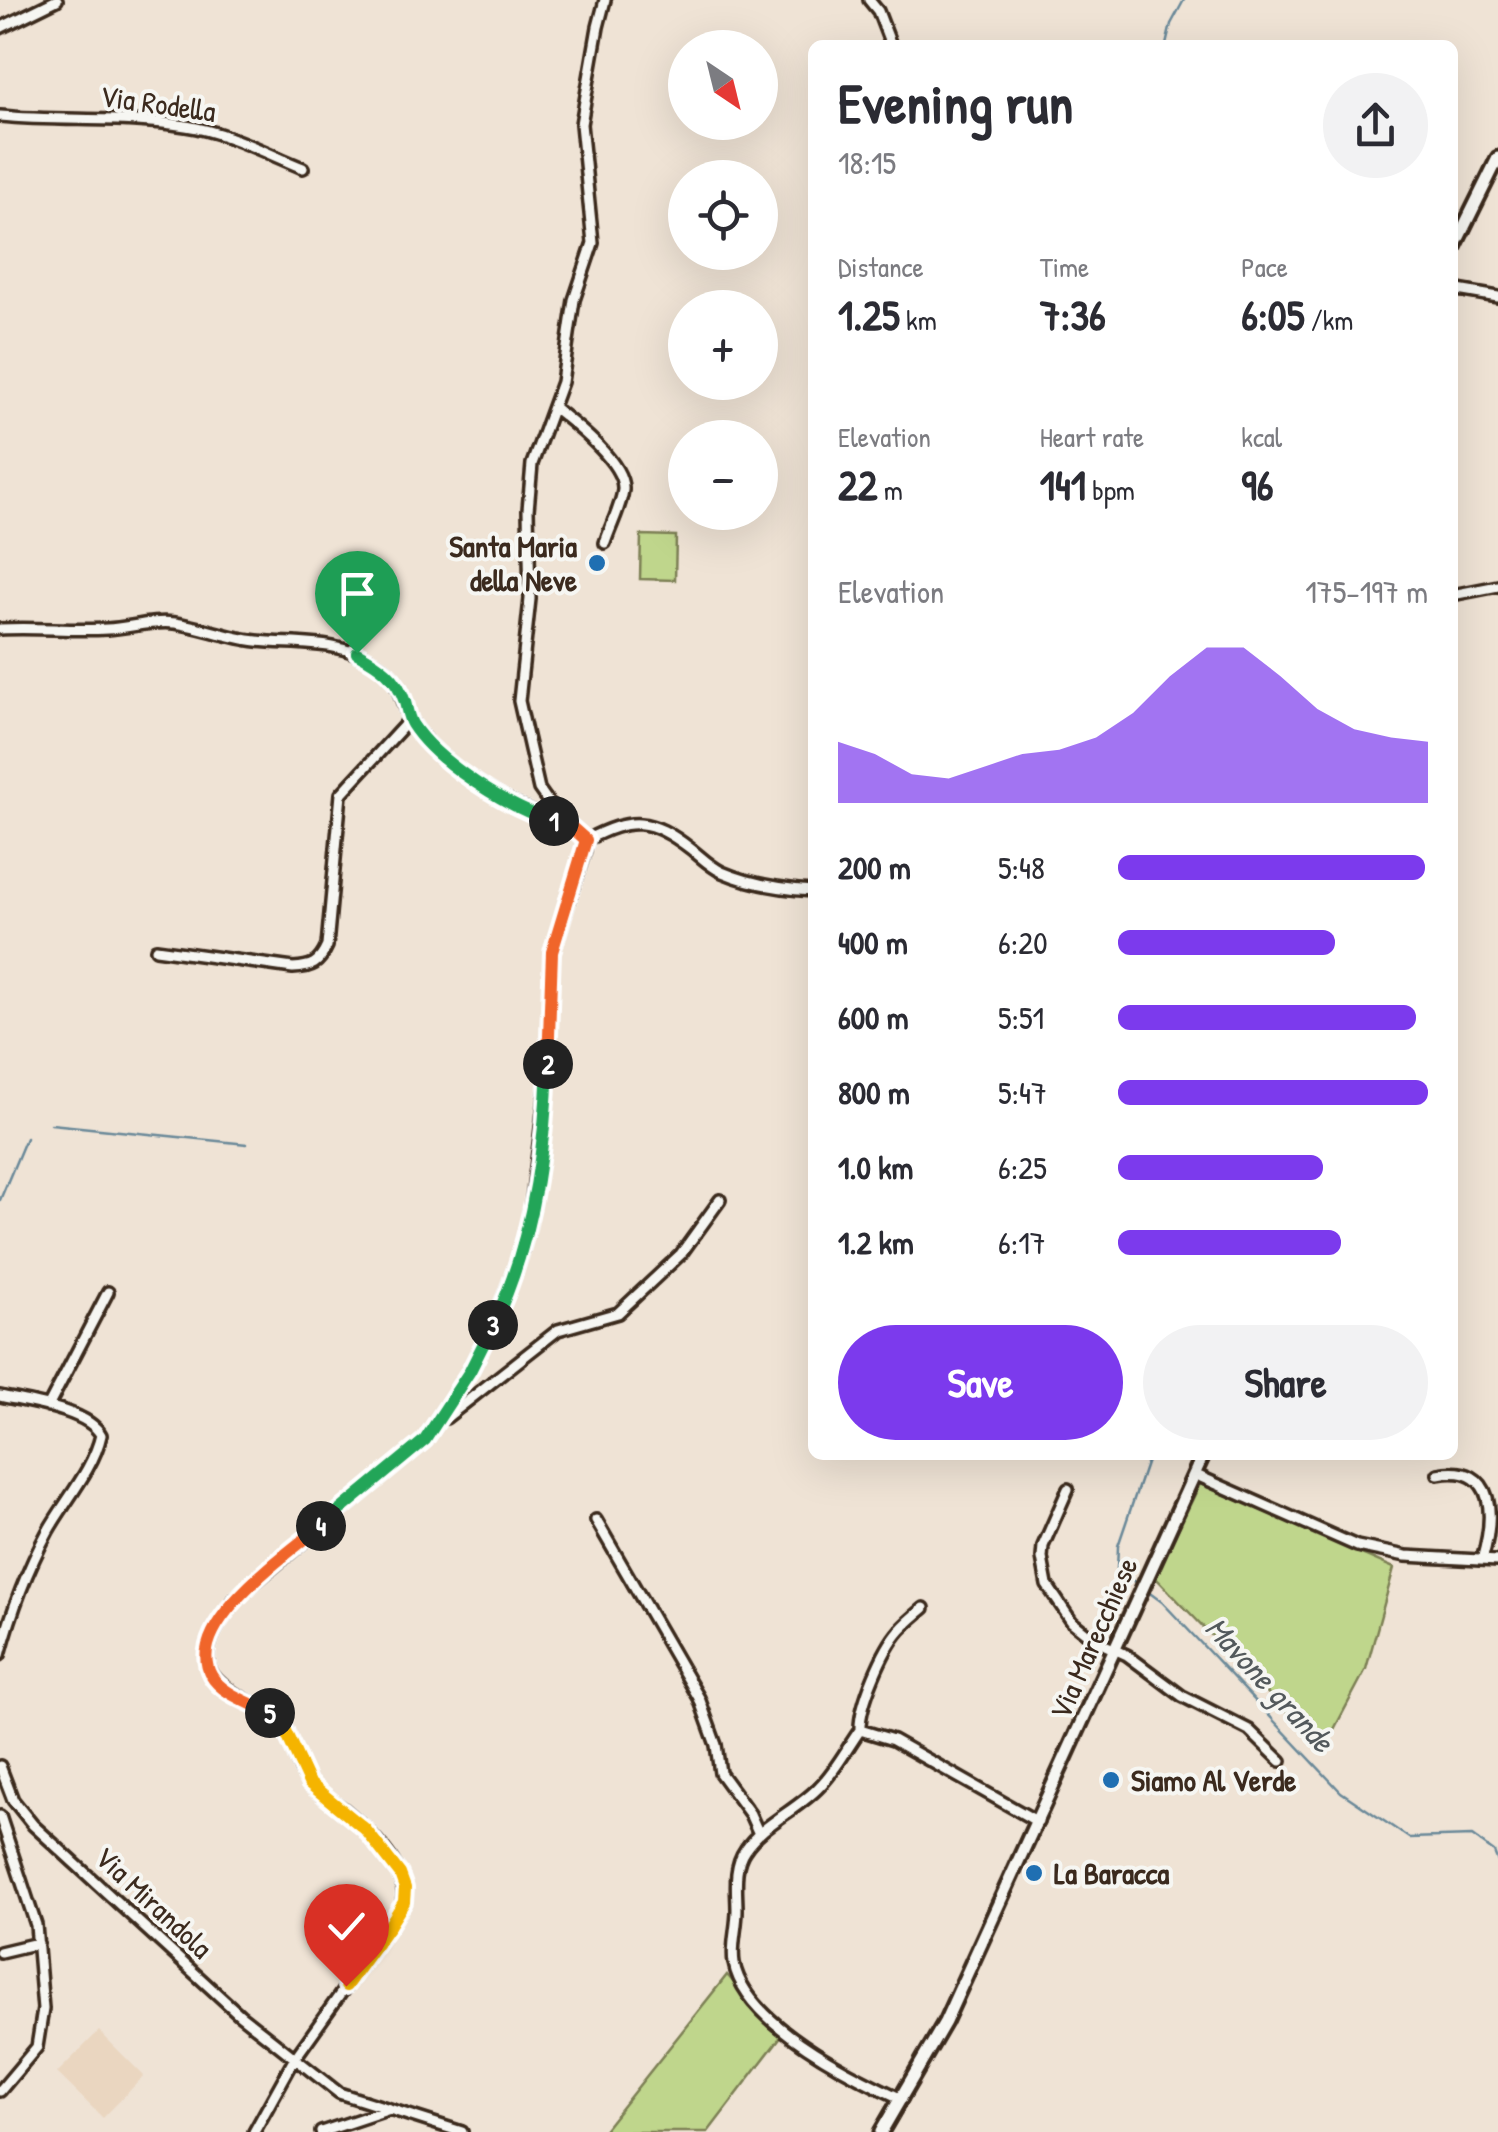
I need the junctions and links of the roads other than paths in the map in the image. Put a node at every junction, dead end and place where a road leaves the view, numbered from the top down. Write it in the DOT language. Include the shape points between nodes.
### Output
graph roads {
  1 [pos="57,0"];
  2 [pos="606,0"];
  3 [pos="869,0"];
  4 [pos="0,28"];
  5 [pos="889,40"];
  6 [pos="0,116"];
  7 [pos="1498,158"];
  8 [pos="303,168"];
  9 [pos="1458,240"];
  10 [pos="1458,290"];
  11 [pos="1498,297"];
  12 [pos="552,407"];
  13 [pos="605,542"];
  14 [pos="1498,586"];
  15 [pos="1458,594"];
  16 [pos="0,628"];
  17 [pos="410,719"];
  18 [pos="568,824"];
  19 [pos="586,840"];
  20 [pos="808,890"];
  21 [pos="156,949"];
  22 [pos="720,1200"];
  23 [pos="108,1292"];
  24 [pos="0,1396"];
  25 [pos="48,1408"];
  26 [pos="436,1427"];
  27 [pos="1201,1460"];
  28 [pos="1194,1474"];
  29 [pos="1438,1474"];
  30 [pos="1068,1489"];
  31 [pos="596,1520"];
  32 [pos="1482,1560"];
  33 [pos="1498,1560"];
  34 [pos="924,1608"];
  35 [pos="1115,1650"];
  36 [pos="0,1655"];
  37 [pos="860,1730"];
  38 [pos="1281,1761"];
  39 [pos="0,1766"];
  40 [pos="0,1816"];
  41 [pos="1038,1822"];
  42 [pos="758,1834"];
  43 [pos="38,1943"];
  44 [pos="0,1952"];
  45 [pos="295,2058"];
  46 [pos="0,2091"];
  47 [pos="902,2100"];
  48 [pos="390,2109"];
  49 [pos="254,2132"];
  50 [pos="321,2132"];
  51 [pos="462,2132"];
  52 [pos="881,2132"];
  1 -- 4 [label="street"];
  2 -- 12 [label="street" via="581,124 592,242"];
  3 -- 5 [label="street"];
  6 -- 8 [label="street, Via Rodella" via="188,126"];
  7 -- 9 [label="main road"];
  10 -- 11 [label="street"];
  12 -- 13 [label="street" via="596,444 621,479"];
  12 -- 18 [label="street" via="532,464 530,599 519,700 539,789"];
  14 -- 15 [label="street"];
  16 -- 17 [label="street" via="173,623 224,637 329,645 390,674"];
  17 -- 18 [label="street" via="424,740 489,791"];
  17 -- 21 [label="street" via="342,794 320,961 293,968"];
  18 -- 19 [label="street"];
  19 -- 20 [label="street" via="631,822 650,824 718,870"];
  19 -- 26 [label="street" via="552,952 548,1081 529,1224 496,1319"];
  22 -- 26 [label="street" via="681,1254 627,1305 558,1330"];
  23 -- 25 [label="street"];
  24 -- 25 [label="street"];
  25 -- 36 [label="street" via="93,1424 100,1441 46,1533"];
  26 -- 45 [label="street" via="235,1600 214,1628 207,1652 212,1678 276,1716 309,1783 365,1829 405,1888 398,1913"];
  27 -- 28 [label="main road, Via Marecchiese"];
  28 -- 32 [label="street" via="1358,1546"];
  28 -- 35 [label="main road, Via Marecchiese"];
  29 -- 32 [label="street" via="1461,1470 1484,1493 1491,1518"];
  30 -- 35 [label="street" via="1043,1546 1047,1586 1072,1622"];
  31 -- 42 [label="street" via="699,1698 720,1773"];
  32 -- 33 [label="street"];
  34 -- 37 [label="street" via="889,1647"];
  35 -- 38 [label="street" via="1182,1696 1249,1730"];
  35 -- 41 [label="main road, Via Marecchiese"];
  37 -- 41 [label="street" via="893,1740"];
  37 -- 42 [label="street" via="819,1788"];
  39 -- 45 [label="street, Via Mirandola" via="13,1800 34,1825"];
  40 -- 43 [label="street"];
  41 -- 47 [label="main road, Via Marecchiese"];
  42 -- 47 [label="street" via="737,1874 737,1976 764,2012 803,2045"];
  43 -- 44 [label="street"];
  43 -- 46 [label="street" via="38,2048"];
  45 -- 48 [label="street, Via Mirandola" via="340,2093"];
  45 -- 49 [label="street"];
  47 -- 52 [label="main road, Via Marecchiese"];
  48 -- 50 [label="street"];
  48 -- 51 [label="street, Via Mirandola"];
}
